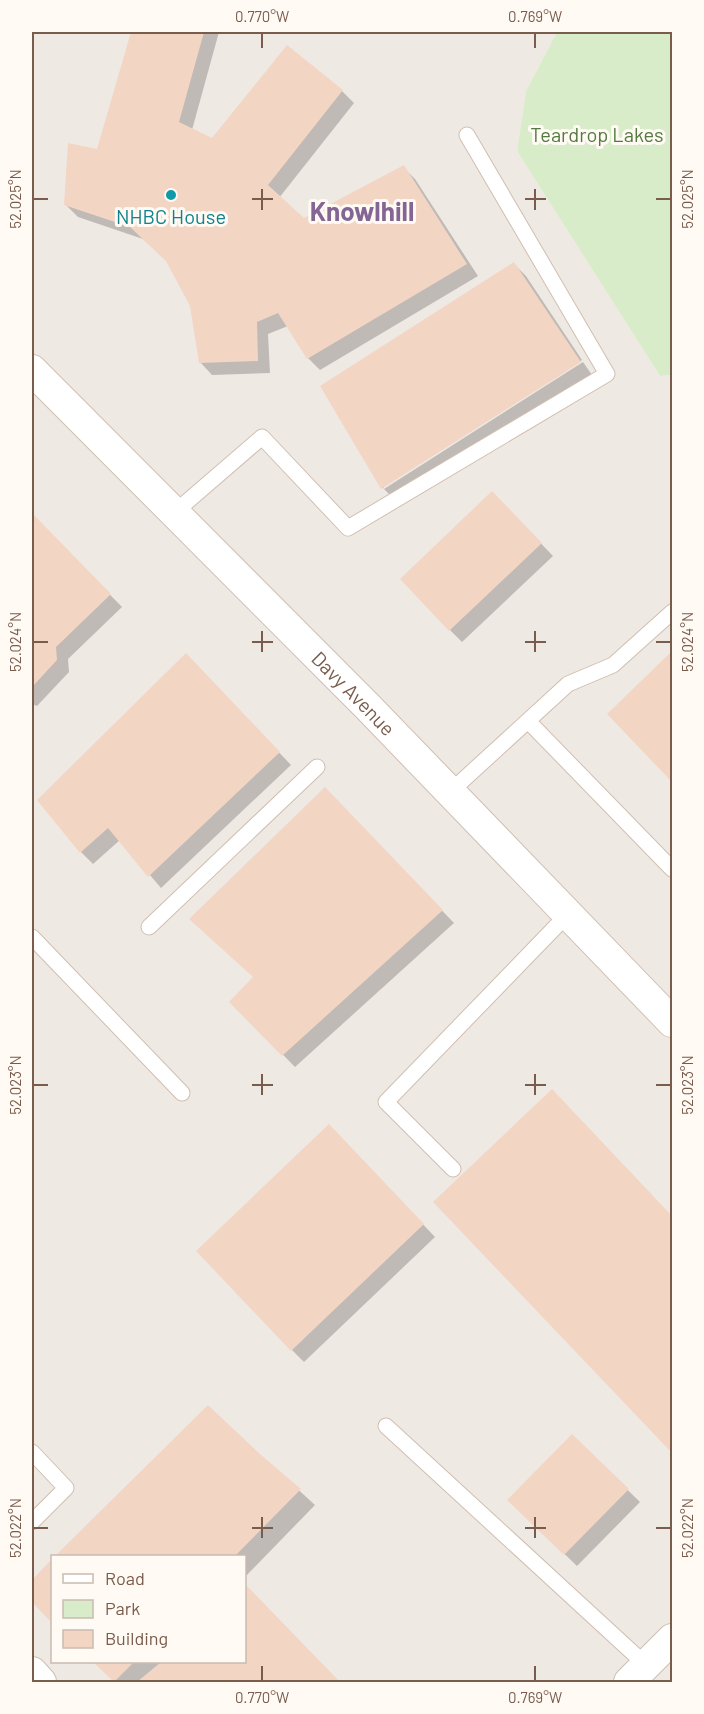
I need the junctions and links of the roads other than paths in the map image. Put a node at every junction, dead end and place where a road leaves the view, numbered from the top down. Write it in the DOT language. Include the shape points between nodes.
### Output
graph roads {
  1 [pos="467,135"];
  2 [pos="32,370"];
  3 [pos="174,513"];
  4 [pos="672,612"];
  5 [pos="528,721"];
  6 [pos="317,767"];
  7 [pos="450,792"];
  8 [pos="672,869"];
  9 [pos="568,914"];
  10 [pos="149,927"];
  11 [pos="32,937"];
  12 [pos="672,1022"];
  13 [pos="182,1093"];
  14 [pos="453,1169"];
  15 [pos="386,1426"];
  16 [pos="32,1452"];
  17 [pos="32,1522"];
  18 [pos="672,1639"];
  19 [pos="32,1672"];
  20 [pos="638,1674"];
  21 [pos="41,1683"];
  1 -- 3 [label="lane" via="606,374 348,528 262,437"];
  2 -- 3 [label="street, Davy Avenue"];
  3 -- 7 [label="street, Davy Avenue"];
  4 -- 5 [label="lane" via="613,665 568,684"];
  5 -- 7 [label="lane"];
  5 -- 8 [label="lane"];
  6 -- 10 [label="lane"];
  7 -- 9 [label="street, Davy Avenue"];
  9 -- 12 [label="street, Davy Avenue"];
  9 -- 14 [label="lane" via="386,1102"];
  11 -- 13 [label="lane"];
  15 -- 20 [label="lane"];
  16 -- 17 [label="lane" via="66,1488"];
  18 -- 20 [label="street"];
  19 -- 21 [label="street"];
}
